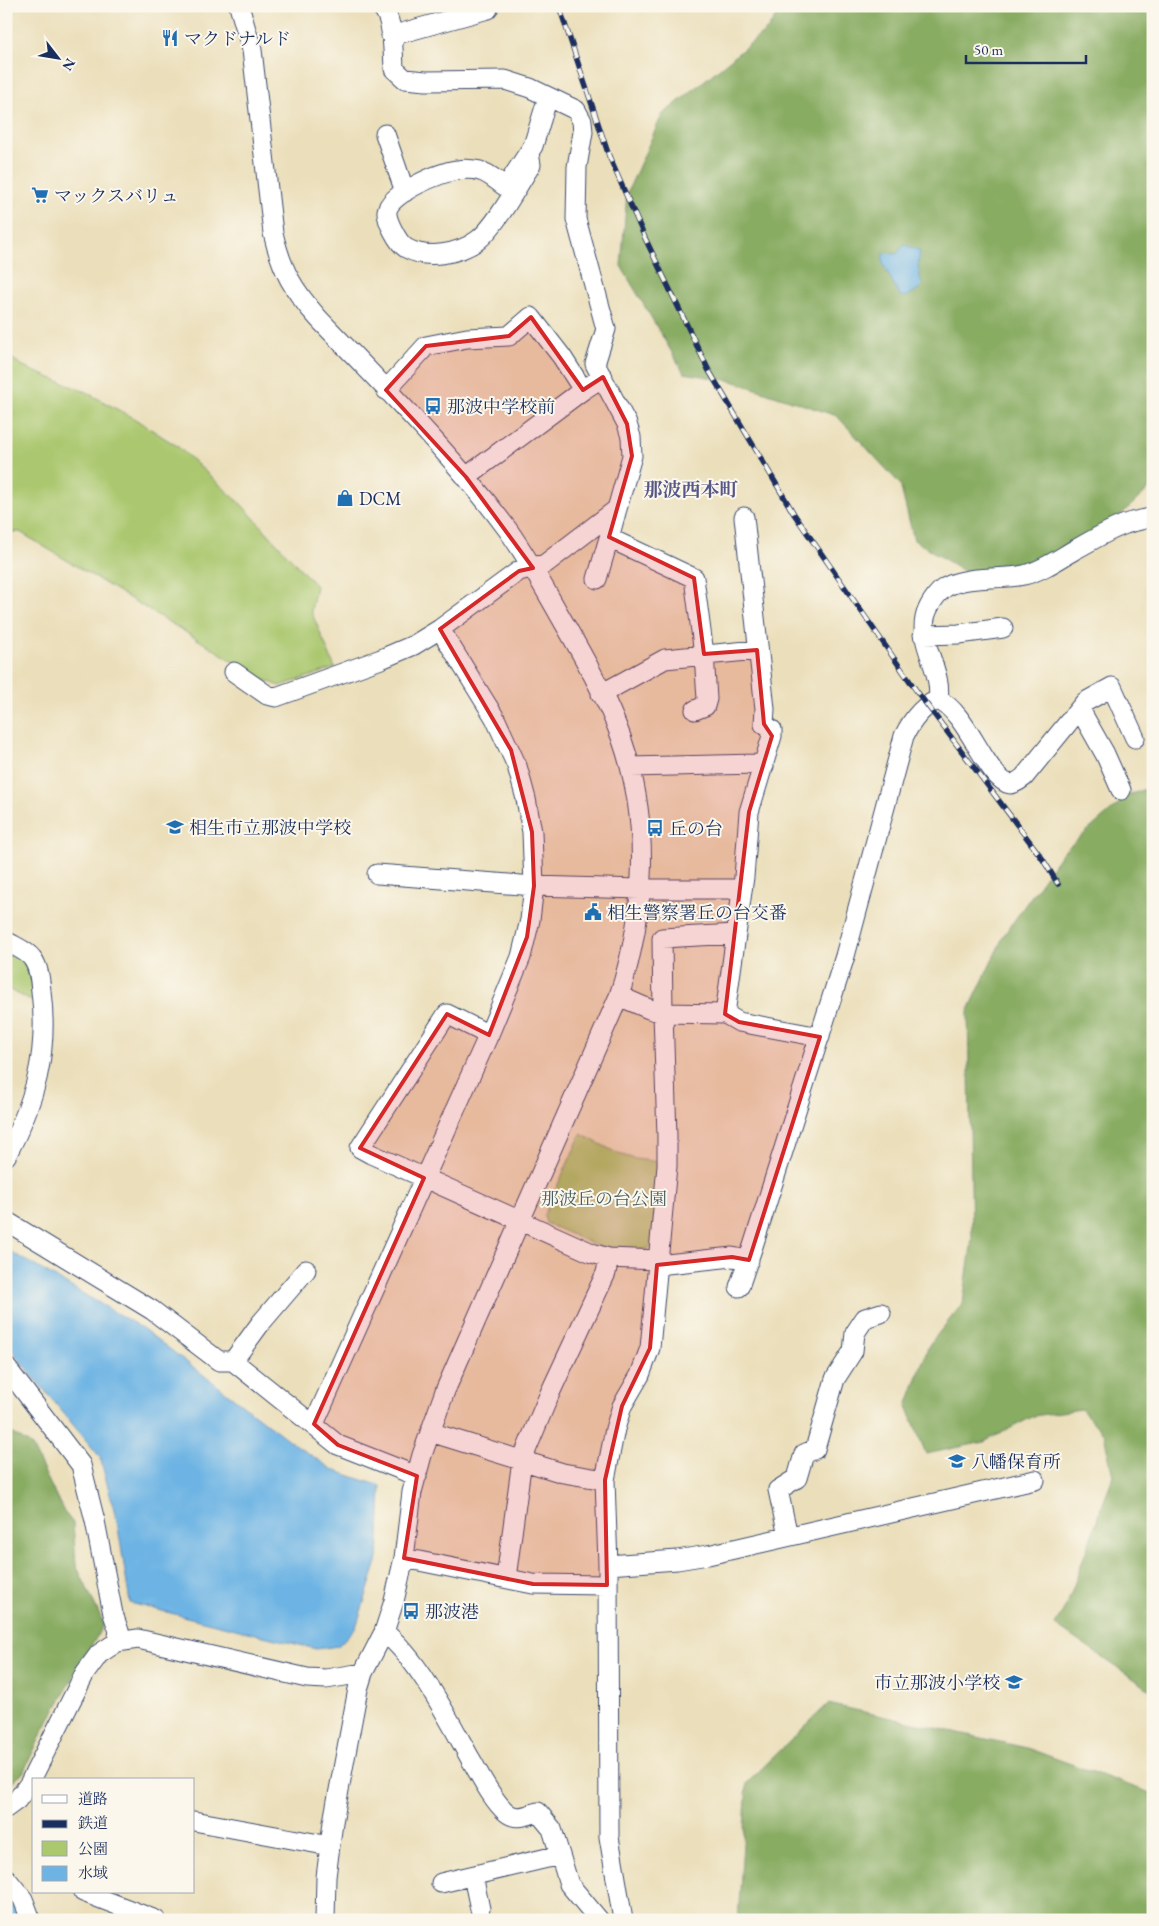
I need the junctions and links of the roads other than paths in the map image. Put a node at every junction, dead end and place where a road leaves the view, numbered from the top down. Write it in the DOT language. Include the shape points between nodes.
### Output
graph roads {
  1 [pos="239,6"];
  2 [pos="380,6"];
  3 [pos="488,9"];
  4 [pos="391,36"];
  5 [pos="548,97"];
  6 [pos="385,134"];
  7 [pos="529,153"];
  8 [pos="405,192"];
  9 [pos="602,378"];
  10 [pos="386,390"];
  11 [pos="583,390"];
  12 [pos="466,477"];
  13 [pos="618,505"];
  14 [pos="744,517"];
  15 [pos="1153,517"];
  16 [pos="608,538"];
  17 [pos="533,568"];
  18 [pos="597,579"];
  19 [pos="1003,628"];
  20 [pos="440,629"];
  21 [pos="923,635"];
  22 [pos="757,650"];
  23 [pos="704,654"];
  24 [pos="234,672"];
  25 [pos="602,694"];
  26 [pos="938,700"];
  27 [pos="695,710"];
  28 [pos="1073,716"];
  29 [pos="1135,738"];
  30 [pos="764,766"];
  31 [pos="630,767"];
  32 [pos="1121,790"];
  33 [pos="378,874"];
  34 [pos="534,886"];
  35 [pos="640,889"];
  36 [pos="742,889"];
  37 [pos="736,934"];
  38 [pos="6,942"];
  39 [pos="620,996"];
  40 [pos="663,1013"];
  41 [pos="725,1014"];
  42 [pos="489,1034"];
  43 [pos="820,1037"];
  44 [pos="6,1156"];
  45 [pos="424,1178"];
  46 [pos="6,1221"];
  47 [pos="521,1221"];
  48 [pos="608,1258"];
  49 [pos="657,1260"];
  50 [pos="749,1260"];
  51 [pos="306,1270"];
  52 [pos="739,1287"];
  53 [pos="882,1313"];
  54 [pos="234,1362"];
  55 [pos="6,1367"];
  56 [pos="314,1424"];
  57 [pos="430,1432"];
  58 [pos="522,1460"];
  59 [pos="417,1476"];
  60 [pos="605,1480"];
  61 [pos="1036,1480"];
  62 [pos="788,1536"];
  63 [pos="404,1558"];
  64 [pos="608,1565"];
  65 [pos="506,1578"];
  66 [pos="607,1585"];
  67 [pos="384,1632"];
  68 [pos="118,1642"];
  69 [pos="363,1673"];
  70 [pos="34,1778"];
  71 [pos="31,1785"];
  72 [pos="6,1808"];
  73 [pos="195,1821"];
  74 [pos="330,1846"];
  75 [pos="560,1855"];
  76 [pos="473,1876"];
  77 [pos="6,1878"];
  78 [pos="441,1883"];
  79 [pos="89,1894"];
  80 [pos="28,1896"];
  81 [pos="480,1909"];
  82 [pos="31,1920"];
  83 [pos="156,1920"];
  84 [pos="324,1920"];
  85 [pos="599,1920"];
  86 [pos="623,1920"];
  1 -- 10 [label="street" via="252,50 273,233 279,258 302,300"];
  2 -- 4 [label="street" via="389,18"];
  3 -- 4 [label="street"];
  4 -- 5 [label="street" via="394,69 405,78 426,81 505,80"];
  5 -- 7 [label="street"];
  5 -- 9 [label="street" via="576,110 582,121 576,219 606,328 595,364"];
  6 -- 8 [label="street"];
  7 -- 8 [label="street" via="506,187 481,171 458,170"];
  7 -- 8 [label="street" via="531,165 495,220 478,240 446,254 431,255 410,250 398,240 387,214 393,201"];
  9 -- 11 [label="street"];
  9 -- 13 [label="street" via="627,424 633,448"];
  10 -- 11 [label="street" via="426,346 467,338 509,336 531,317"];
  10 -- 12 [label="street"];
  11 -- 12 [label="street"];
  12 -- 17 [label="street" via="509,531"];
  13 -- 16 [label="street"];
  13 -- 17 [label="street" via="545,564"];
  14 -- 22 [label="street"];
  15 -- 21 [label="street" via="1124,524 1025,575 975,579 945,588 933,599 925,618"];
  16 -- 18 [label="street"];
  16 -- 23 [label="street" via="694,578"];
  17 -- 20 [label="street" via="520,571"];
  17 -- 25 [label="street"];
  19 -- 21 [label="street"];
  20 -- 24 [label="street" via="381,659 276,697 267,696"];
  20 -- 34 [label="street" via="495,718 517,766 532,832"];
  21 -- 26 [label="street" via="938,680"];
  22 -- 23 [label="street"];
  22 -- 30 [label="street" via="764,724 772,730"];
  23 -- 25 [label="street" via="665,659"];
  23 -- 27 [label="street" via="707,699 705,706"];
  25 -- 31 [label="street"];
  26 -- 28 [label="street" via="945,702 962,720 980,752 1000,778 1009,784 1024,777"];
  26 -- 43 [label="street" via="918,716 904,736"];
  28 -- 29 [label="street" via="1085,702 1112,687"];
  28 -- 32 [label="street" via="1083,716"];
  30 -- 31 [label="street"];
  30 -- 36 [label="street" via="749,812"];
  31 -- 35 [label="street" via="641,833"];
  33 -- 34 [label="street"];
  34 -- 35 [label="street"];
  34 -- 42 [label="street" via="530,920 520,958"];
  35 -- 36 [label="street"];
  35 -- 39 [label="street" via="631,961"];
  36 -- 37 [label="street"];
  37 -- 40 [label="street" via="662,938"];
  37 -- 41 [label="street"];
  38 -- 44 [label="street" via="32,957 38,971 43,1037 42,1061 29,1108"];
  39 -- 40 [label="street"];
  39 -- 47 [label="street"];
  40 -- 41 [label="street"];
  40 -- 49 [label="street" via="667,1166"];
  41 -- 43 [label="street" via="739,1022"];
  42 -- 45 [label="street"];
  42 -- 45 [label="street" via="447,1014 360,1148"];
  43 -- 50 [label="street"];
  45 -- 47 [label="street"];
  45 -- 56 [label="street"];
  46 -- 54 [label="street" via="152,1310 219,1361"];
  47 -- 48 [label="street"];
  47 -- 57 [label="street"];
  48 -- 49 [label="street"];
  48 -- 58 [label="street" via="606,1273"];
  49 -- 50 [label="street" via="666,1264 732,1257"];
  49 -- 60 [label="street" via="650,1348 640,1375 622,1406"];
  50 -- 52 [label="street"];
  51 -- 54 [label="street" via="260,1324"];
  53 -- 62 [label="street" via="865,1318 855,1334 853,1351 835,1379 815,1449 804,1454 797,1478 778,1490"];
  54 -- 56 [label="street"];
  55 -- 68 [label="street" via="81,1465 96,1521"];
  56 -- 59 [label="street" via="338,1445"];
  57 -- 58 [label="street"];
  57 -- 59 [label="street"];
  58 -- 60 [label="street" via="563,1473"];
  58 -- 65 [label="street"];
  59 -- 63 [label="street"];
  60 -- 64 [label="street"];
  61 -- 62 [label="street"];
  62 -- 64 [label="street" via="700,1556"];
  63 -- 65 [label="street"];
  63 -- 67 [label="street"];
  64 -- 66 [label="street"];
  65 -- 66 [label="street" via="533,1584"];
  66 -- 86 [label="street" via="609,1837"];
  67 -- 69 [label="street"];
  67 -- 75 [label="street" via="411,1661 483,1781 506,1812 518,1818 538,1812 552,1829"];
  68 -- 69 [label="street" via="138,1639 307,1678 326,1679"];
  68 -- 70 [label="street" via="99,1654 85,1673"];
  69 -- 74 [label="street" via="354,1706"];
  71 -- 72 [label="street"];
  73 -- 74 [label="street"];
  74 -- 84 [label="street"];
  75 -- 76 [label="street"];
  75 -- 85 [label="street" via="569,1884"];
  76 -- 78 [label="street"];
  76 -- 81 [label="street"];
  77 -- 80 [label="street"];
  79 -- 83 [label="street"];
  80 -- 82 [label="street"];
}
